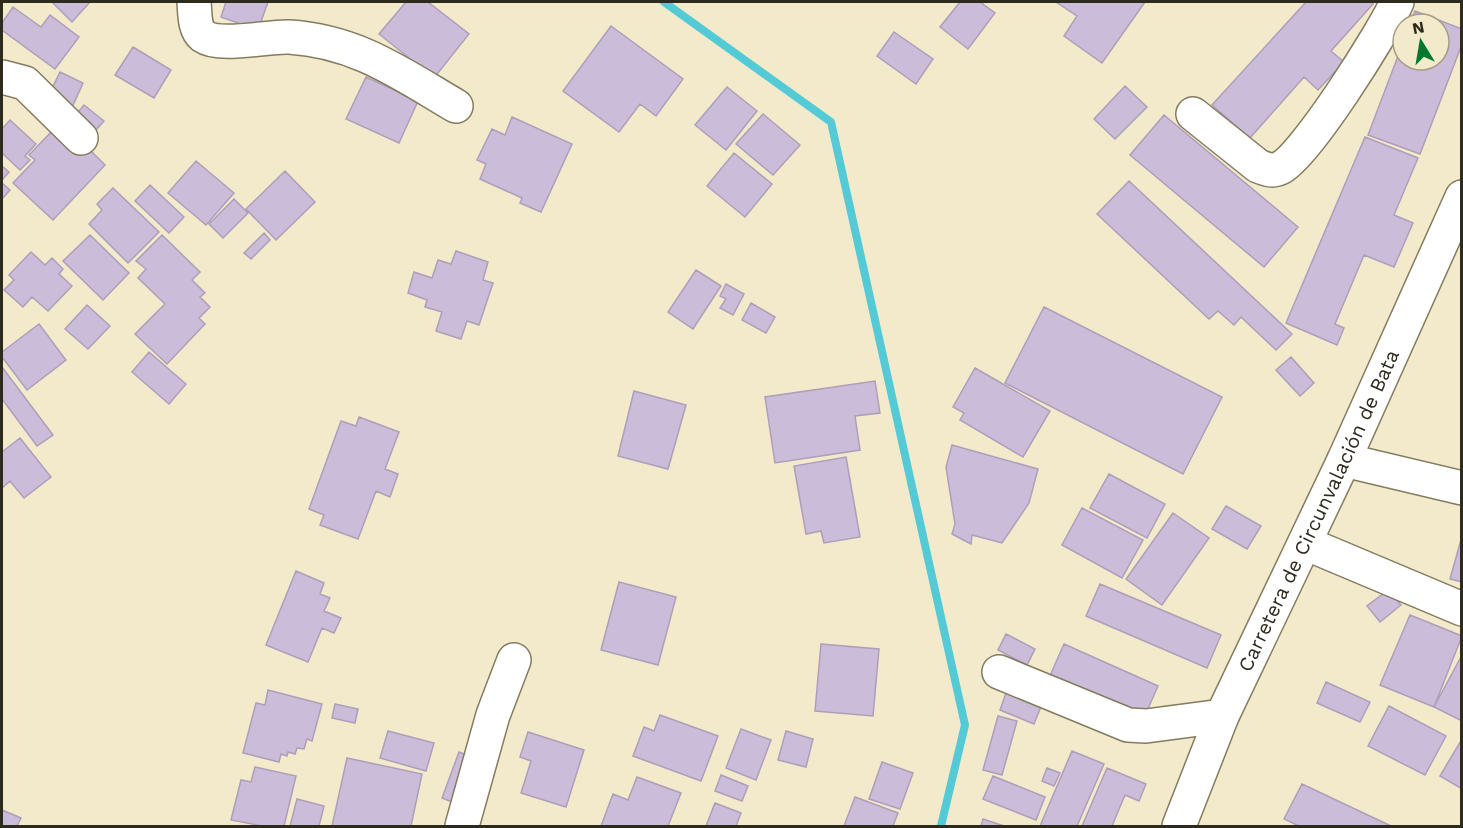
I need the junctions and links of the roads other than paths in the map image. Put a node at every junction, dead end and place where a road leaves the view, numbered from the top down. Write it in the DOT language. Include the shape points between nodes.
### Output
graph roads {
  1 [pos="194,2"];
  2 [pos="1397,2"];
  3 [pos="2,77"];
  4 [pos="456,106"];
  5 [pos="1193,114"];
  6 [pos="81,138"];
  7 [pos="1461,197"];
  8 [pos="1344,459"];
  9 [pos="1461,488"];
  10 [pos="1305,543"];
  11 [pos="1461,609"];
  12 [pos="514,660"];
  13 [pos="999,672"];
  14 [pos="1222,716"];
  15 [pos="462,826"];
  16 [pos="1179,826"];
  1 -- 4 [label="street" via="196,23 202,35 215,41 289,37 347,46"];
  2 -- 5 [label="street" via="1349,82 1296,157 1282,168 1258,166"];
  3 -- 6 [label="street" via="25,83"];
  7 -- 8 [label="street, Carretera de Circunvalación de Bata"];
  8 -- 9 [label="street"];
  8 -- 10 [label="street, Carretera de Circunvalación de Bata"];
  10 -- 11 [label="street"];
  10 -- 14 [label="street, Carretera de Circunvalación de Bata"];
  12 -- 15 [label="street"];
  13 -- 14 [label="street" via="1128,725"];
  14 -- 16 [label="street, Carretera de Circunvalación de Bata"];
}
